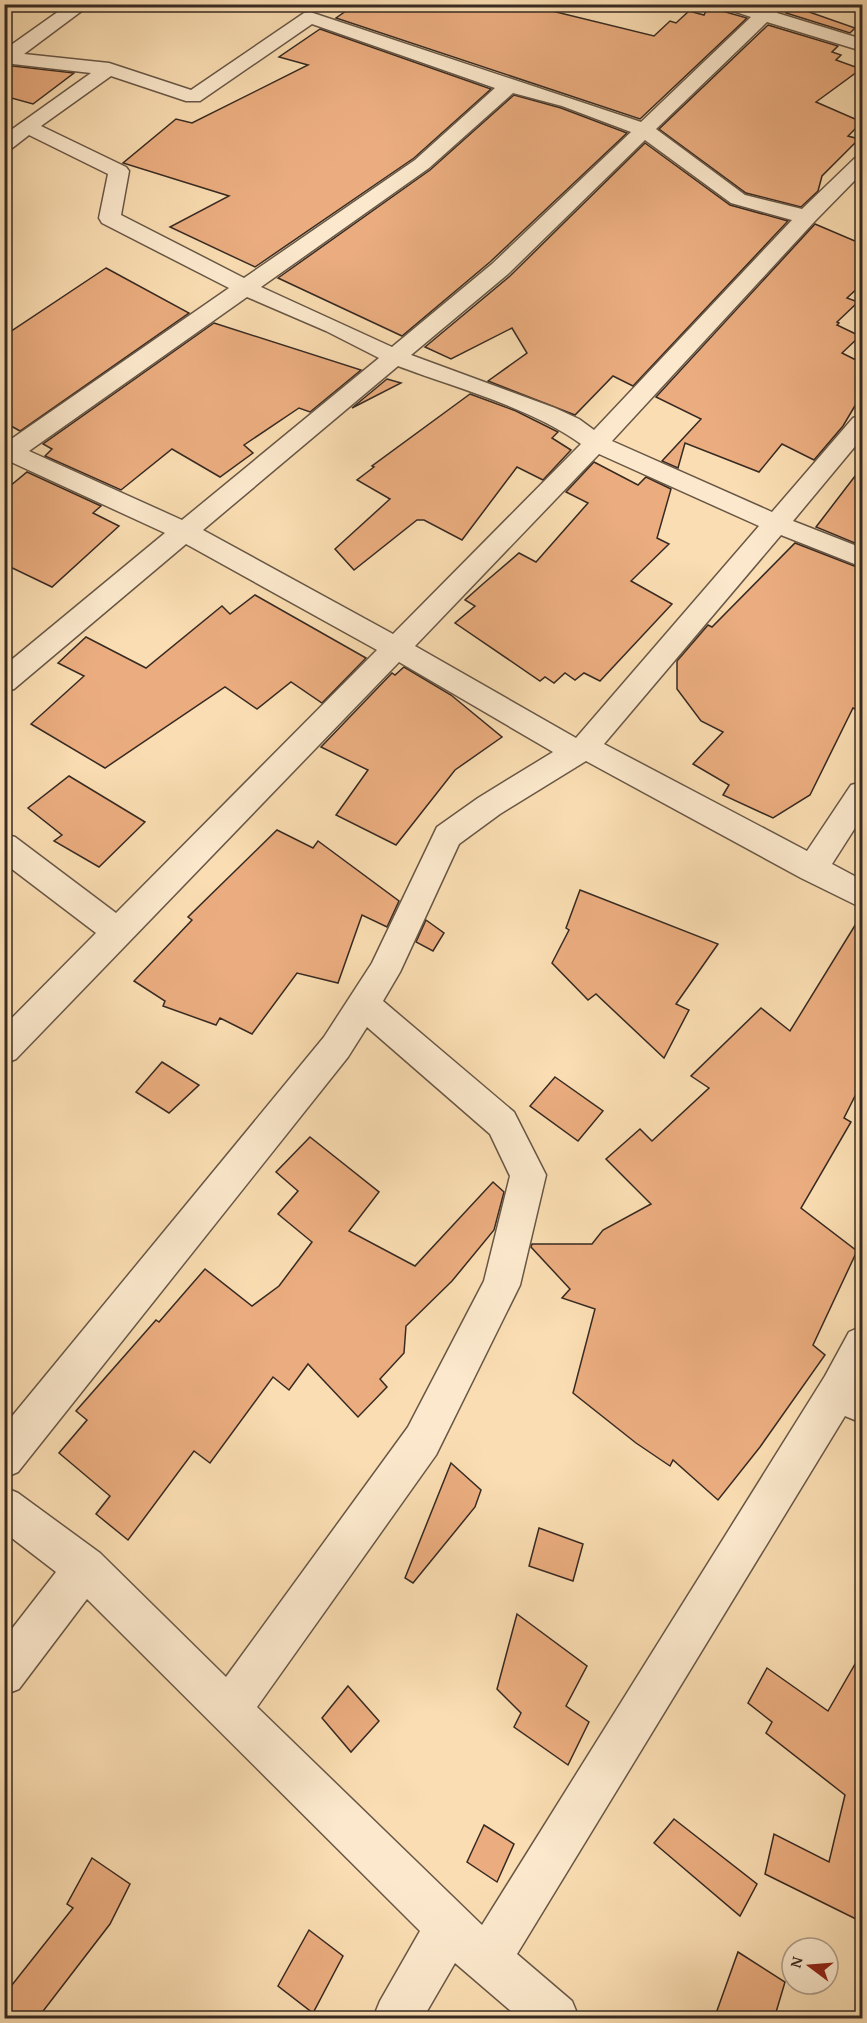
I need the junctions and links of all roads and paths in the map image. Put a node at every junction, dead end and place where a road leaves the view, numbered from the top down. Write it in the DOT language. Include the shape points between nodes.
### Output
graph roads {
  1 [pos="82,4"];
  2 [pos="730,4"];
  3 [pos="770,9"];
  4 [pos="862,45"];
  5 [pos="5,52"];
  6 [pos="109,69"];
  7 [pos="509,86"];
  8 [pos="27,128"];
  9 [pos="645,130"];
  10 [pos="4,145"];
  11 [pos="862,162"];
  12 [pos="806,217"];
  13 [pos="246,288"];
  14 [pos="395,357"];
  15 [pos="862,423"];
  16 [pos="596,443"];
  17 [pos="6,452"];
  18 [pos="777,524"];
  19 [pos="185,532"];
  20 [pos="862,558"];
  21 [pos="397,648"];
  22 [pos="4,682"];
  23 [pos="581,749"];
  24 [pos="862,793"];
  25 [pos="4,846"];
  26 [pos="813,869"];
  27 [pos="862,895"];
  28 [pos="118,932"];
  29 [pos="363,1004"];
  30 [pos="4,1049"];
  31 [pos="862,1345"];
  32 [pos="851,1397"];
  33 [pos="4,1458"];
  34 [pos="4,1507"];
  35 [pos="85,1568"];
  36 [pos="4,1674"];
  37 [pos="228,1710"];
  38 [pos="449,1927"];
  39 [pos="487,1960"];
  40 [pos="397,2019"];
  41 [pos="555,2019"];
  1 -- 5 [label="street"];
  2 -- 3 [label="street"];
  3 -- 4 [label="street"];
  3 -- 9 [label="street"];
  5 -- 6 [label="street"];
  6 -- 7 [label="street" via="193,97 310,17"];
  6 -- 8 [label="street"];
  7 -- 9 [label="street" via="569,102"];
  7 -- 13 [label="street" via="422,164"];
  8 -- 10 [label="street"];
  8 -- 13 [label="street" via="119,171 110,219"];
  9 -- 12 [label="street" via="738,199"];
  9 -- 14 [label="street" via="500,269"];
  11 -- 12 [label="street"];
  12 -- 16 [label="street"];
  13 -- 14 [label="street"];
  13 -- 17 [label="street"];
  14 -- 16 [label="street" via="546,413"];
  14 -- 19 [label="street"];
  15 -- 18 [label="street"];
  16 -- 18 [label="street"];
  16 -- 21 [label="street"];
  17 -- 19 [label="street"];
  18 -- 20 [label="street"];
  18 -- 23 [label="street"];
  19 -- 21 [label="street"];
  19 -- 22 [label="street"];
  21 -- 23 [label="street"];
  21 -- 28 [label="street"];
  23 -- 26 [label="street"];
  23 -- 29 [label="street" via="448,836 384,972"];
  24 -- 26 [label="street"];
  25 -- 28 [label="street"];
  26 -- 27 [label="street"];
  28 -- 30 [label="street"];
  29 -- 33 [label="street" via="336,1047"];
  29 -- 37 [label="street" via="502,1123 528,1175 501,1285 422,1441"];
  31 -- 32 [label="street"];
  32 -- 39 [label="street"];
  34 -- 35 [label="street"];
  35 -- 36 [label="street"];
  35 -- 37 [label="street"];
  37 -- 38 [label="street"];
  38 -- 39 [label="street"];
  38 -- 40 [label="street"];
  39 -- 41 [label="street"];
}
